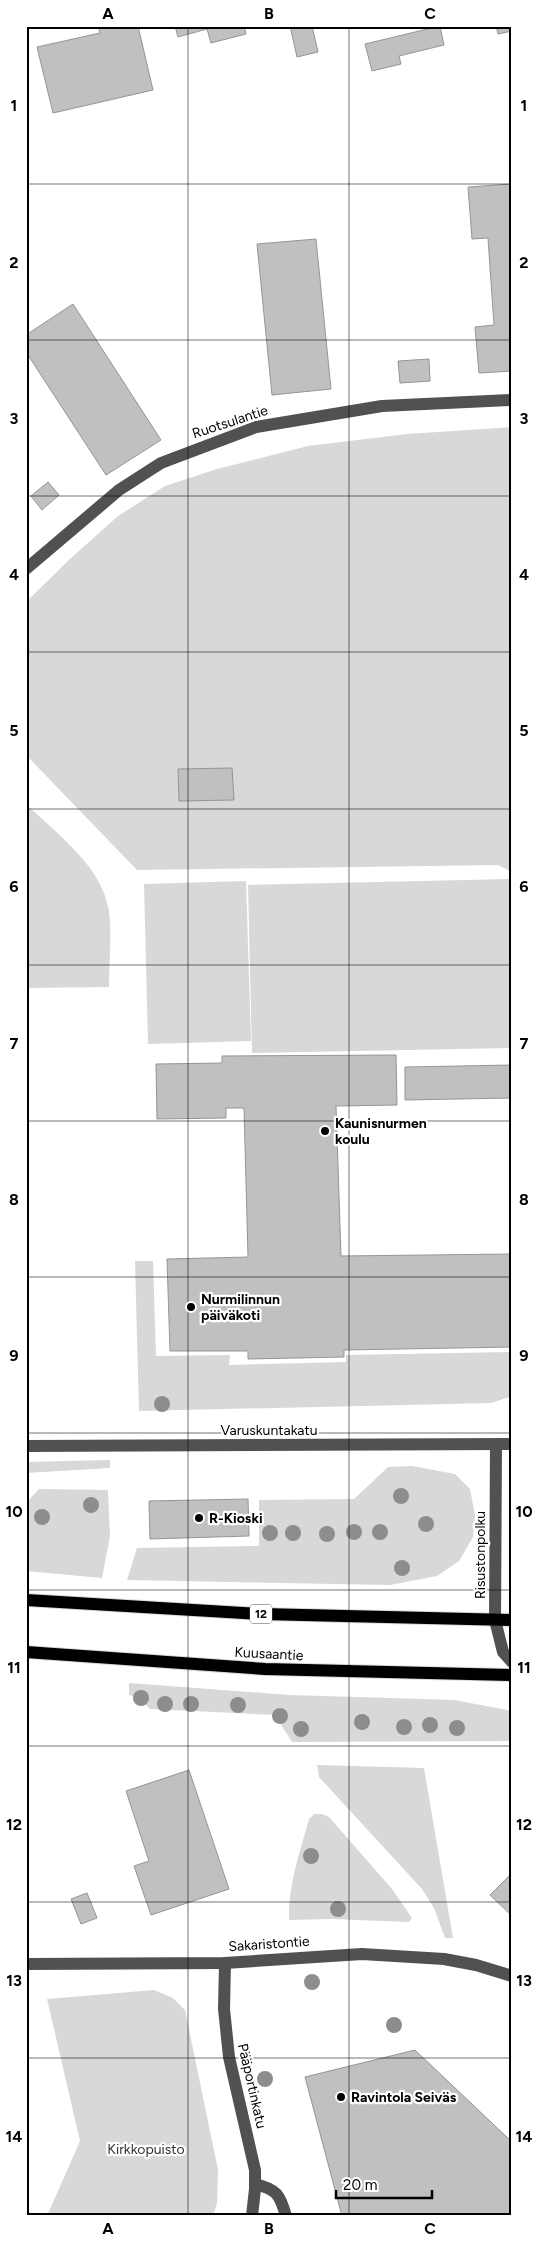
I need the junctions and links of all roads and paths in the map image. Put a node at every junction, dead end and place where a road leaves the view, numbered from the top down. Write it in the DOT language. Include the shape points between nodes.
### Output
graph roads {
  1 [pos="512,400"];
  2 [pos="26,569"];
  3 [pos="496,1444"];
  4 [pos="512,1444"];
  5 [pos="26,1446"];
  6 [pos="26,1600"];
  7 [pos="495,1620"];
  8 [pos="512,1620"];
  9 [pos="26,1652"];
  10 [pos="512,1662"];
  11 [pos="512,1674"];
  12 [pos="225,1962"];
  13 [pos="26,1964"];
  14 [pos="512,1976"];
  15 [pos="255,2184"];
  16 [pos="252,2216"];
  17 [pos="286,2216"];
  1 -- 2 [label="street, Ruotsulantie" via="382,406 256,426 161,463 119,490"];
  3 -- 4 [label="street, Varuskuntakatu"];
  3 -- 5 [label="street, Varuskuntakatu"];
  3 -- 7 [label="street, Risustonpolku"];
  6 -- 7 [label="main road, 12" via="262,1614"];
  7 -- 8 [label="main road, 12"];
  7 -- 10 [label="street, Risustonpolku" via="503,1652"];
  9 -- 11 [label="main road, Kuusaantie" via="266,1669"];
  12 -- 13 [label="street, Sakaristontie"];
  12 -- 14 [label="street, Sakaristontie" via="362,1954 444,1959"];
  12 -- 15 [label="street, Pääportinkatu" via="224,2009 229,2057 252,2151"];
  15 -- 16 [label="street, Pääportinkatu"];
  15 -- 17 [label="street" via="271,2187 279,2196"];
}
